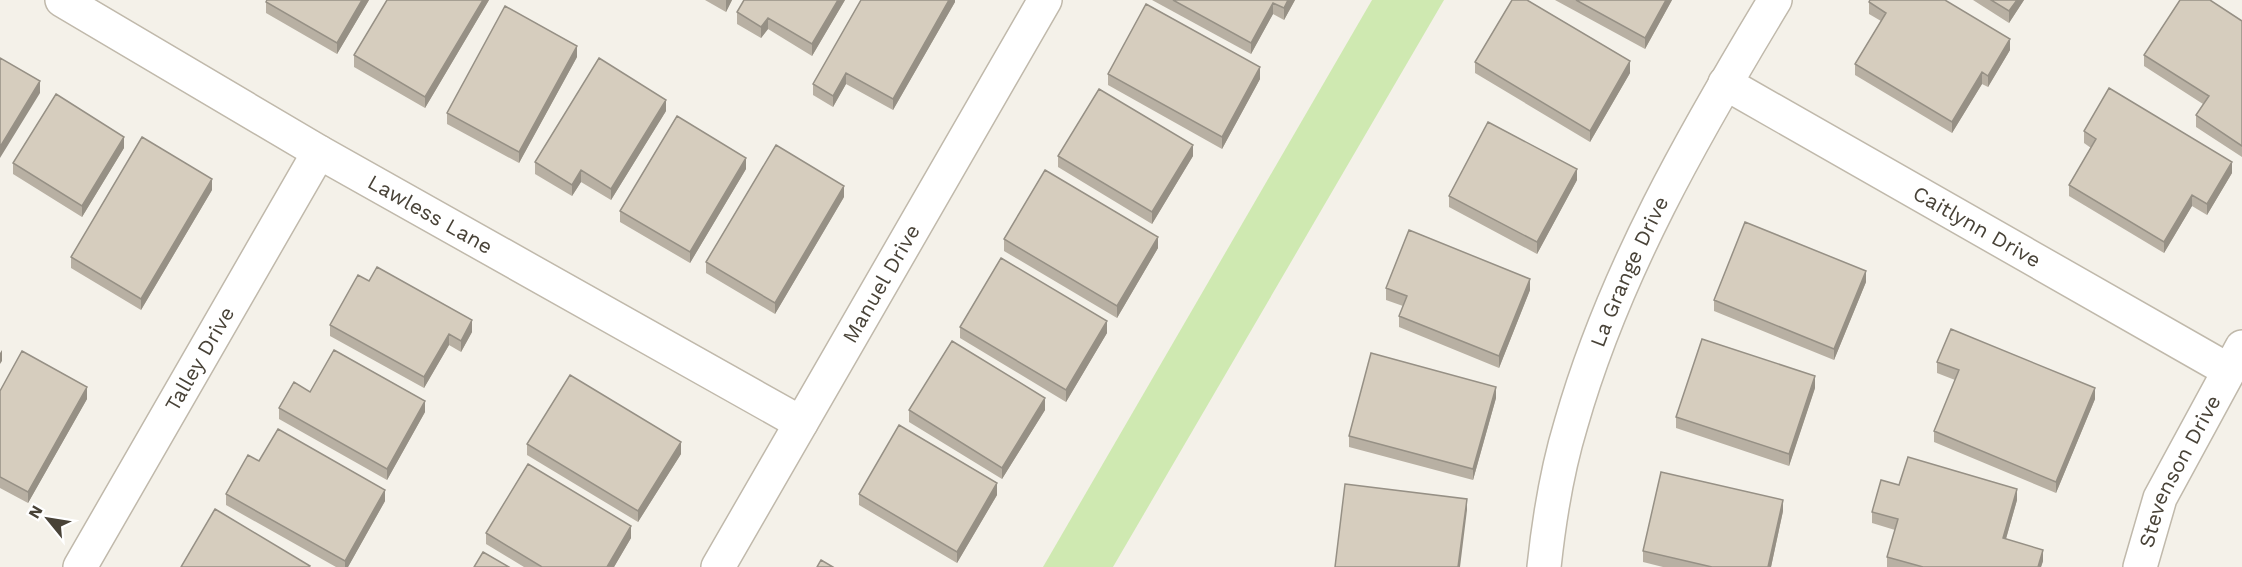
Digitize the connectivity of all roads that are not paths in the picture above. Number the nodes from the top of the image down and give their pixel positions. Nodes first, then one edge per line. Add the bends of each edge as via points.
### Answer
1 (62, 0) edge
2 (1045, 0) edge
3 (1775, 0) edge
4 (1725, 83) junction
5 (319, 152) junction
6 (2235, 359) edge
7 (801, 423) junction
8 (80, 567) edge
9 (718, 567) edge
10 (1544, 567) edge
11 (2140, 567) edge

1 - 5 street, Lawless Lane
2 - 7 street, Manuel Drive
3 - 4 street, La Grange Drive
4 - 6 street, Caitlynn Drive
4 - 10 street, La Grange Drive via 1644,236 1603,327 1570,425
5 - 7 street, Lawless Lane
5 - 8 street, Talley Drive
6 - 11 street, Stevenson Drive via 2160,498
7 - 9 street, Manuel Drive

